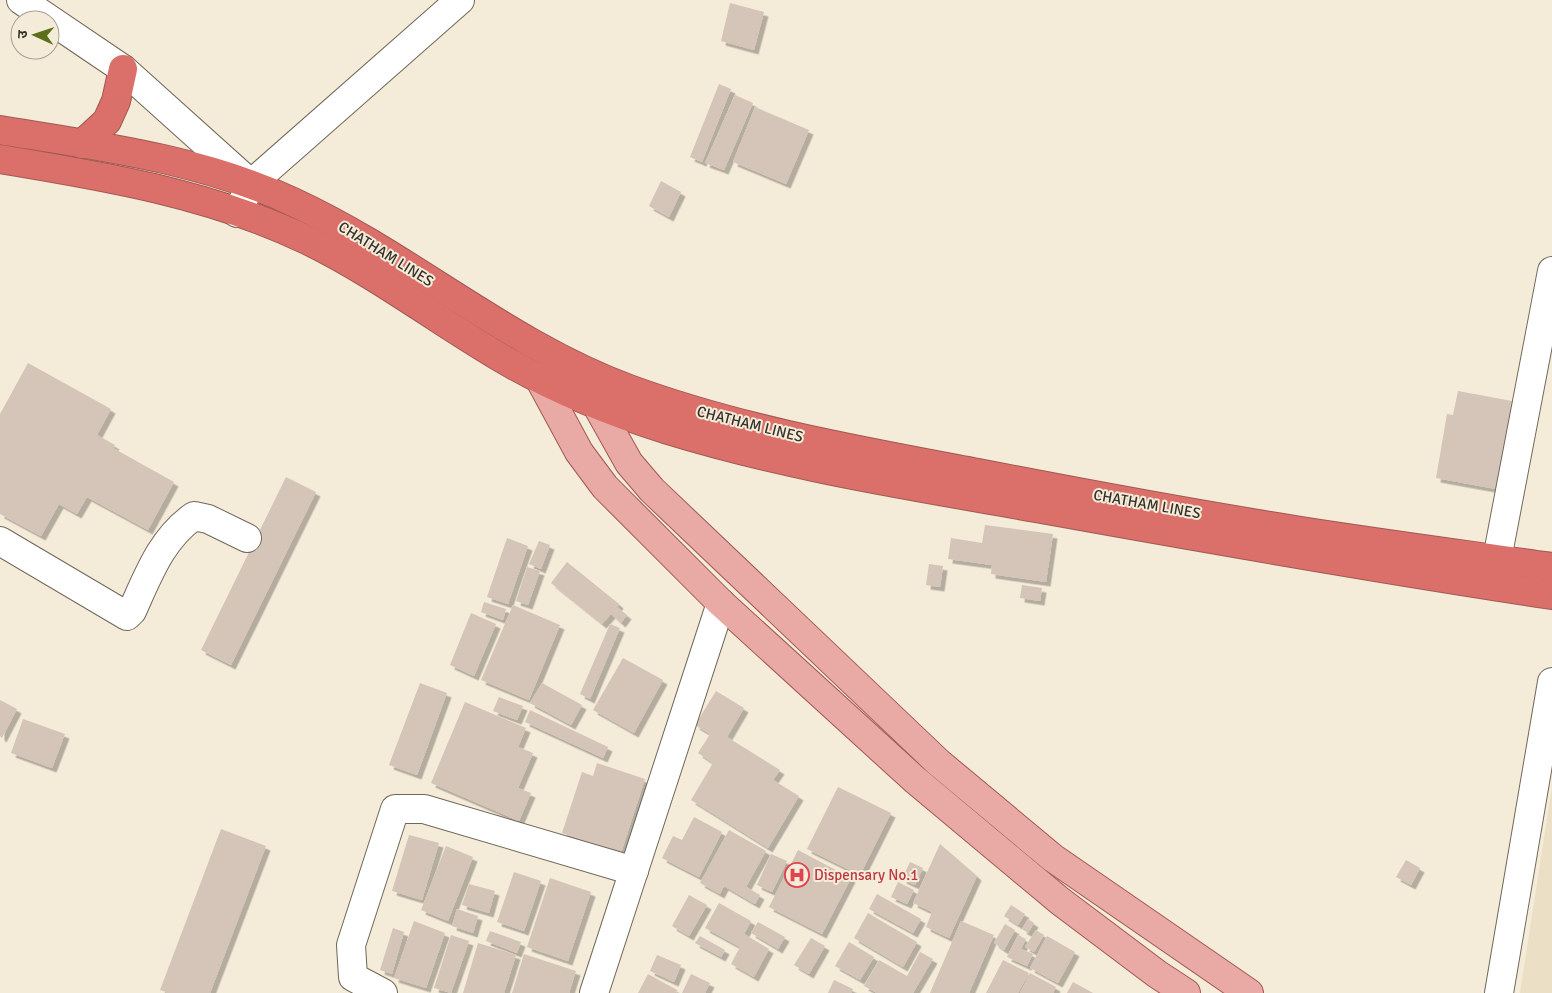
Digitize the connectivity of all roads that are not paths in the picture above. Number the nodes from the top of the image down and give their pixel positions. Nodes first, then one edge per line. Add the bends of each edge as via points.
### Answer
1 (21, 0) edge
2 (460, 0) edge
3 (123, 69) junction
4 (0, 130) edge
5 (82, 144) junction
6 (0, 159) edge
7 (251, 184) junction
8 (237, 213) junction
9 (1552, 271) edge
10 (1547, 322) edge
11 (539, 378) junction
12 (596, 404) junction
13 (247, 538) dead end
14 (0, 541) edge
15 (1497, 559) junction
16 (1552, 567) edge
17 (1552, 594) edge
18 (721, 603) junction
19 (1552, 682) edge
20 (634, 871) junction
21 (383, 993) edge
22 (594, 993) edge
23 (1186, 993) edge
24 (1249, 993) edge
25 (1499, 993) edge

1 - 3 street
2 - 7 street
3 - 5 highway via 107,121
3 - 7 street
4 - 5 highway, CHATHAM LINES
5 - 7 highway, CHATHAM LINES via 153,157
6 - 8 highway, CHATHAM LINES via 181,194
7 - 8 street
7 - 15 highway, CHATHAM LINES via 342,226 527,342 568,364 707,415 834,446 1117,500
8 - 11 highway, CHATHAM LINES via 306,239
9 - 10 street
10 - 15 street
11 - 12 highway, CHATHAM LINES
11 - 18 main road via 579,452 605,487
12 - 17 highway, CHATHAM LINES via 667,430 790,462 1261,549
12 - 24 main road via 629,463 652,490 938,763 1053,858
13 - 14 street via 208,519 194,516 182,524 164,545 127,616
15 - 16 highway, CHATHAM LINES
18 - 20 street
18 - 23 main road via 936,797 1067,907
19 - 25 street
20 - 21 street via 424,809 395,809 351,945 353,977
20 - 22 street

